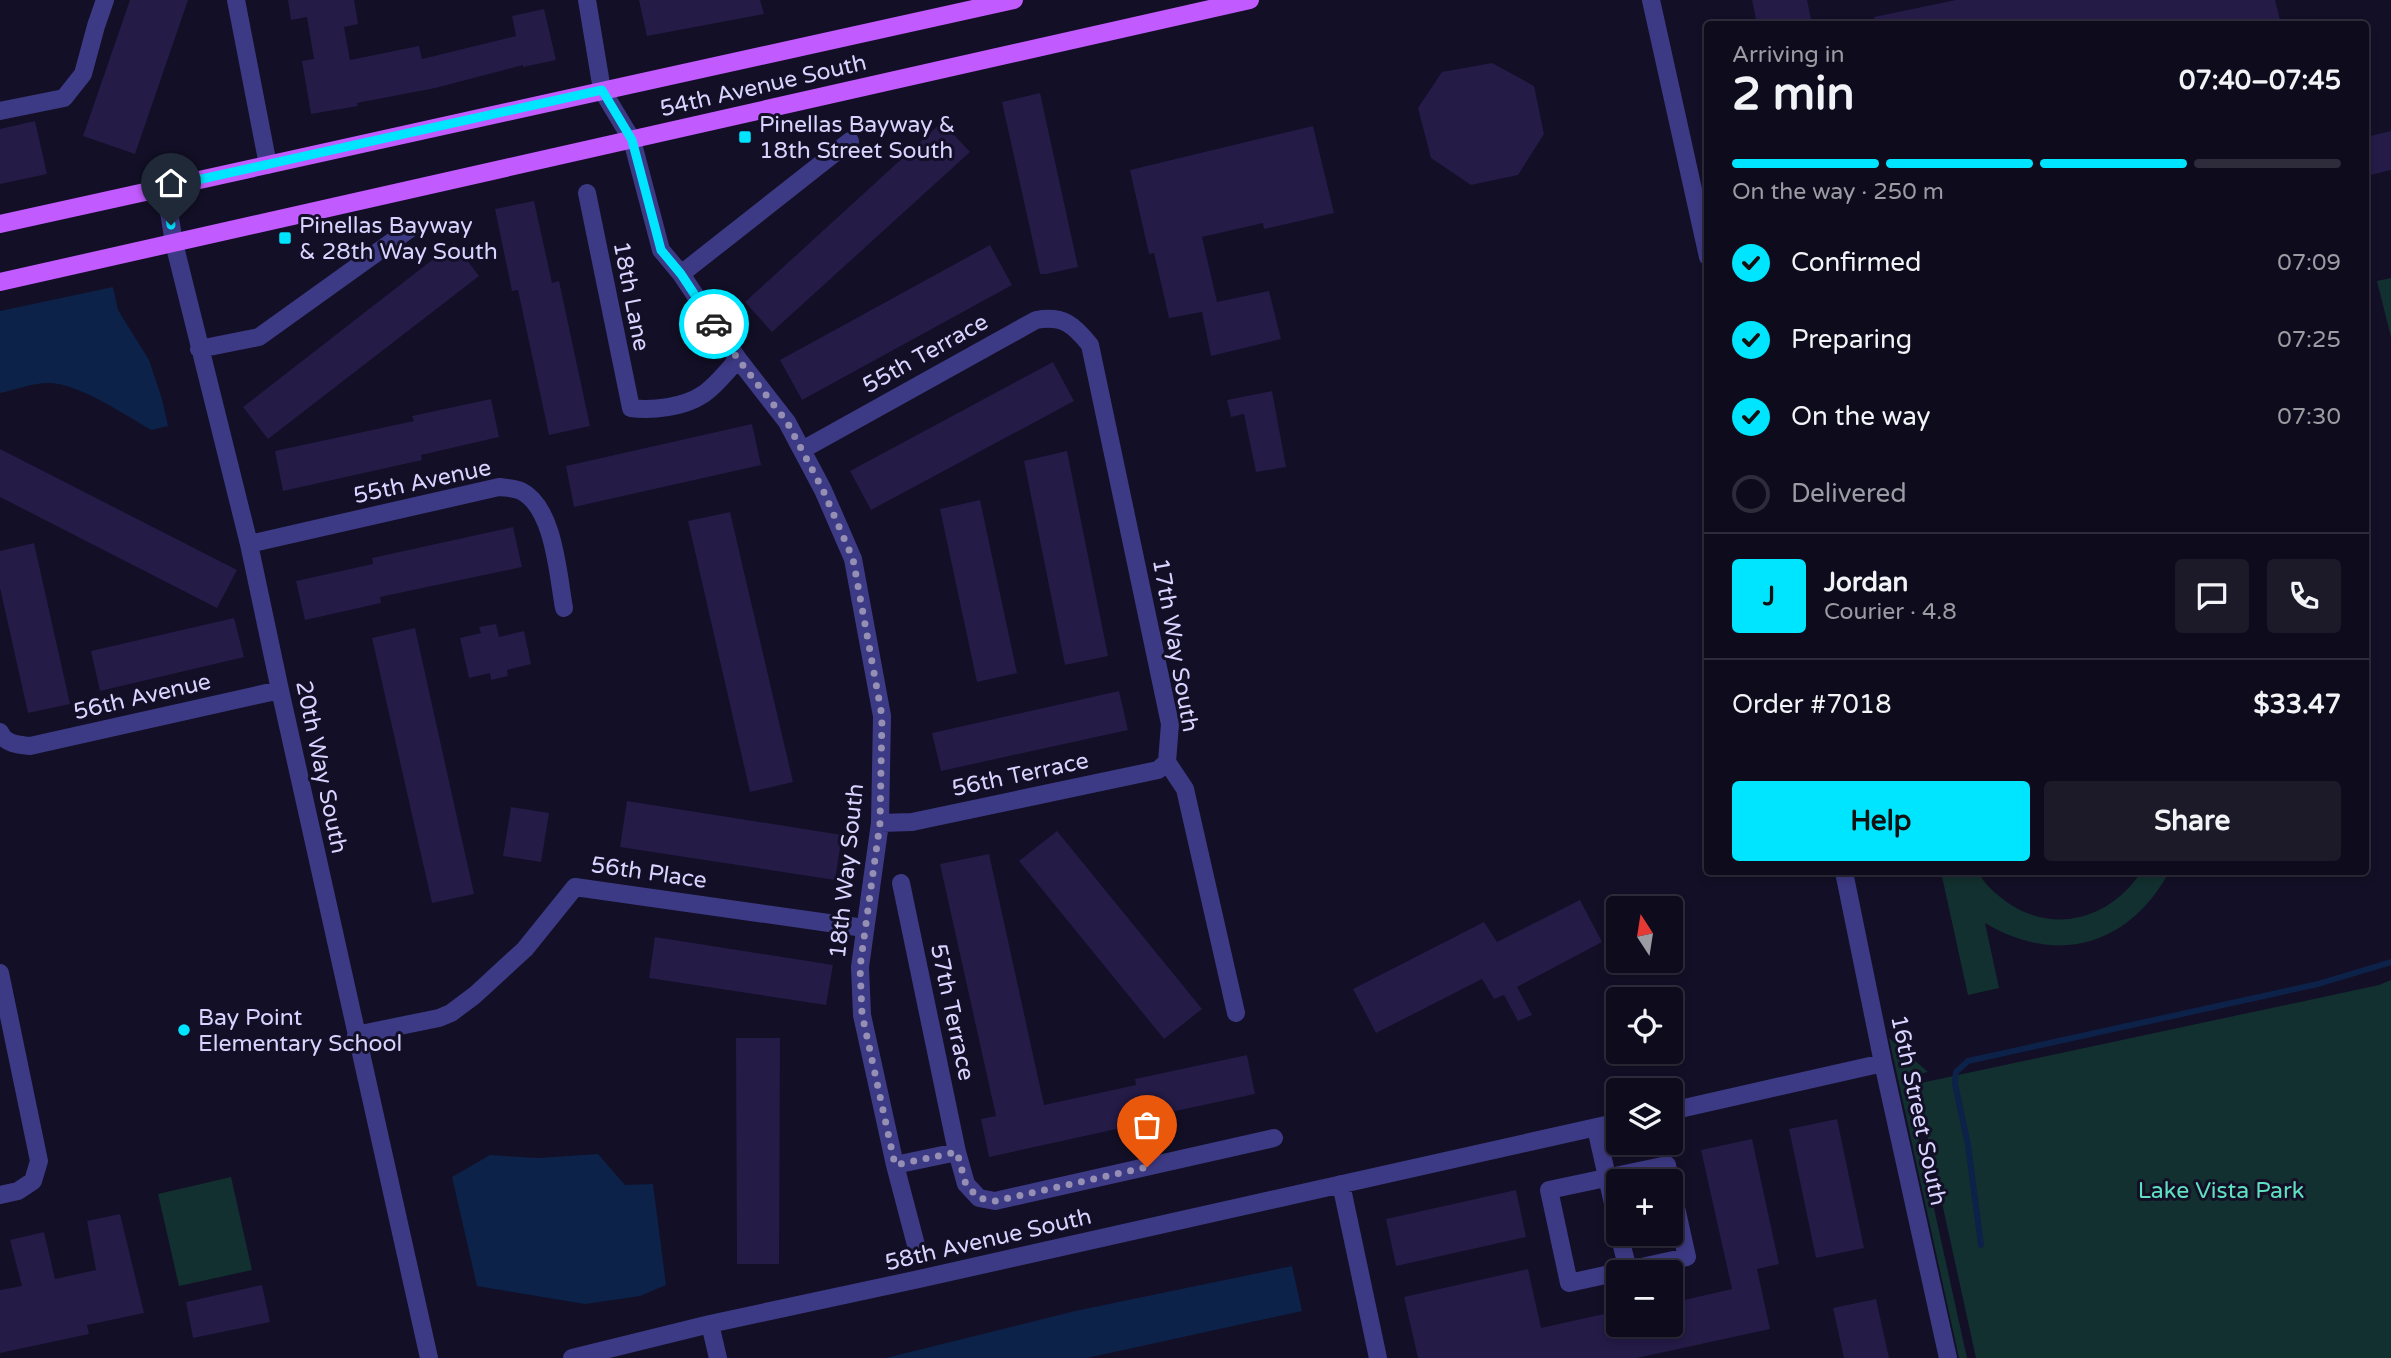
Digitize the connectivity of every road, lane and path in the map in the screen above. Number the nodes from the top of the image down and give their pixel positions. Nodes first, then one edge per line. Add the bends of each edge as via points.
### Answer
1 (105, 0) edge
2 (236, 0) edge
3 (587, 0) edge
4 (1014, 0) edge
5 (1250, 0) edge
6 (1651, 0) edge
7 (956, 6) edge
8 (602, 90) junction
9 (0, 111) edge
10 (632, 140) junction
11 (850, 141) dead end
12 (268, 164) junction
13 (166, 187) junction
14 (587, 193) dead end
15 (0, 224) edge
16 (411, 229) dead end
17 (1704, 239) edge
18 (174, 243) junction
19 (681, 274) junction
20 (0, 282) edge
21 (1075, 327) joint
22 (199, 349) junction
23 (738, 359) junction
24 (802, 450) junction
25 (249, 544) junction
26 (564, 608) dead end
27 (280, 690) junction
28 (0, 732) edge
29 (1167, 762) junction
30 (880, 823) junction
31 (1845, 875) edge
32 (901, 883) dead end
33 (864, 928) junction
34 (0, 972) edge
35 (1236, 1013) dead end
36 (356, 1035) junction
37 (1883, 1063) junction
38 (1683, 1108) edge
39 (1606, 1125) edge
40 (1595, 1128) junction
41 (1274, 1138) dead end
42 (957, 1152) junction
43 (895, 1165) junction
44 (1647, 1169) edge
45 (1668, 1169) edge
46 (1606, 1173) edge
47 (1606, 1177) edge
48 (1341, 1184) junction
49 (0, 1195) edge
50 (1683, 1238) edge
51 (916, 1245) dead end
52 (1673, 1260) edge
53 (1606, 1275) edge
54 (710, 1324) junction
55 (429, 1358) edge
56 (572, 1358) edge
57 (718, 1358) edge
58 (1378, 1358) edge
59 (1948, 1358) edge

1 - 9 street via 83,74 64,98
2 - 12 street
3 - 8 street
4 - 7 main road, 54th Avenue South
5 - 10 main road, 54th Avenue South
6 - 17 street
7 - 8 main road, 54th Avenue South
8 - 10 street, 18th Way South
8 - 12 main road, 54th Avenue South
10 - 18 main road, 54th Avenue South
10 - 19 street, 18th Way South via 661,250
11 - 19 street
12 - 13 main road, 54th Avenue South
13 - 15 main road, 54th Avenue South
13 - 18 street, 20th Way South
14 - 23 street, 18th Lane via 631,408 658,408 702,396
16 - 22 street via 259,337
18 - 20 main road, 54th Avenue South
18 - 22 street, 20th Way South
19 - 23 street, 18th Way South
21 - 24 street, 55th Terrace via 1052,317 1036,320
21 - 29 street, 17th Way South via 1090,345 1096,372 1170,724
22 - 25 street, 20th Way South
23 - 24 street, 18th Way South via 787,422
24 - 30 street, 18th Way South via 853,559 882,716
25 - 26 street, 55th Avenue via 499,487 521,491 546,521
25 - 27 street, 20th Way South
27 - 28 street, 56th Avenue via 30,746 14,744
27 - 36 street, 20th Way South
29 - 30 street, 56th Terrace via 1158,770 912,822
29 - 35 street, 17th Way South via 1185,789
30 - 33 street, 18th Way South
31 - 37 street, 16th Street South
32 - 42 street, 57th Terrace
33 - 36 street, 56th Place via 575,887 525,949 451,1013
33 - 43 street, 18th Way South via 862,1014
34 - 49 street via 39,1161 33,1181
36 - 55 street, 20th Way South
37 - 38 street
37 - 59 street, 16th Street South
39 - 40 street, 58th Avenue South
40 - 46 street
40 - 48 street, 58th Avenue South
41 - 42 street, 57th Terrace via 995,1201 979,1198 966,1185
42 - 43 street
43 - 51 street, 18th Way South
44 - 45 street via 1667,1165
47 - 53 street via 1549,1190 1569,1283
48 - 54 street, 58th Avenue South
48 - 58 street
50 - 52 street via 1687,1257
54 - 56 street, 58th Avenue South
54 - 57 street

